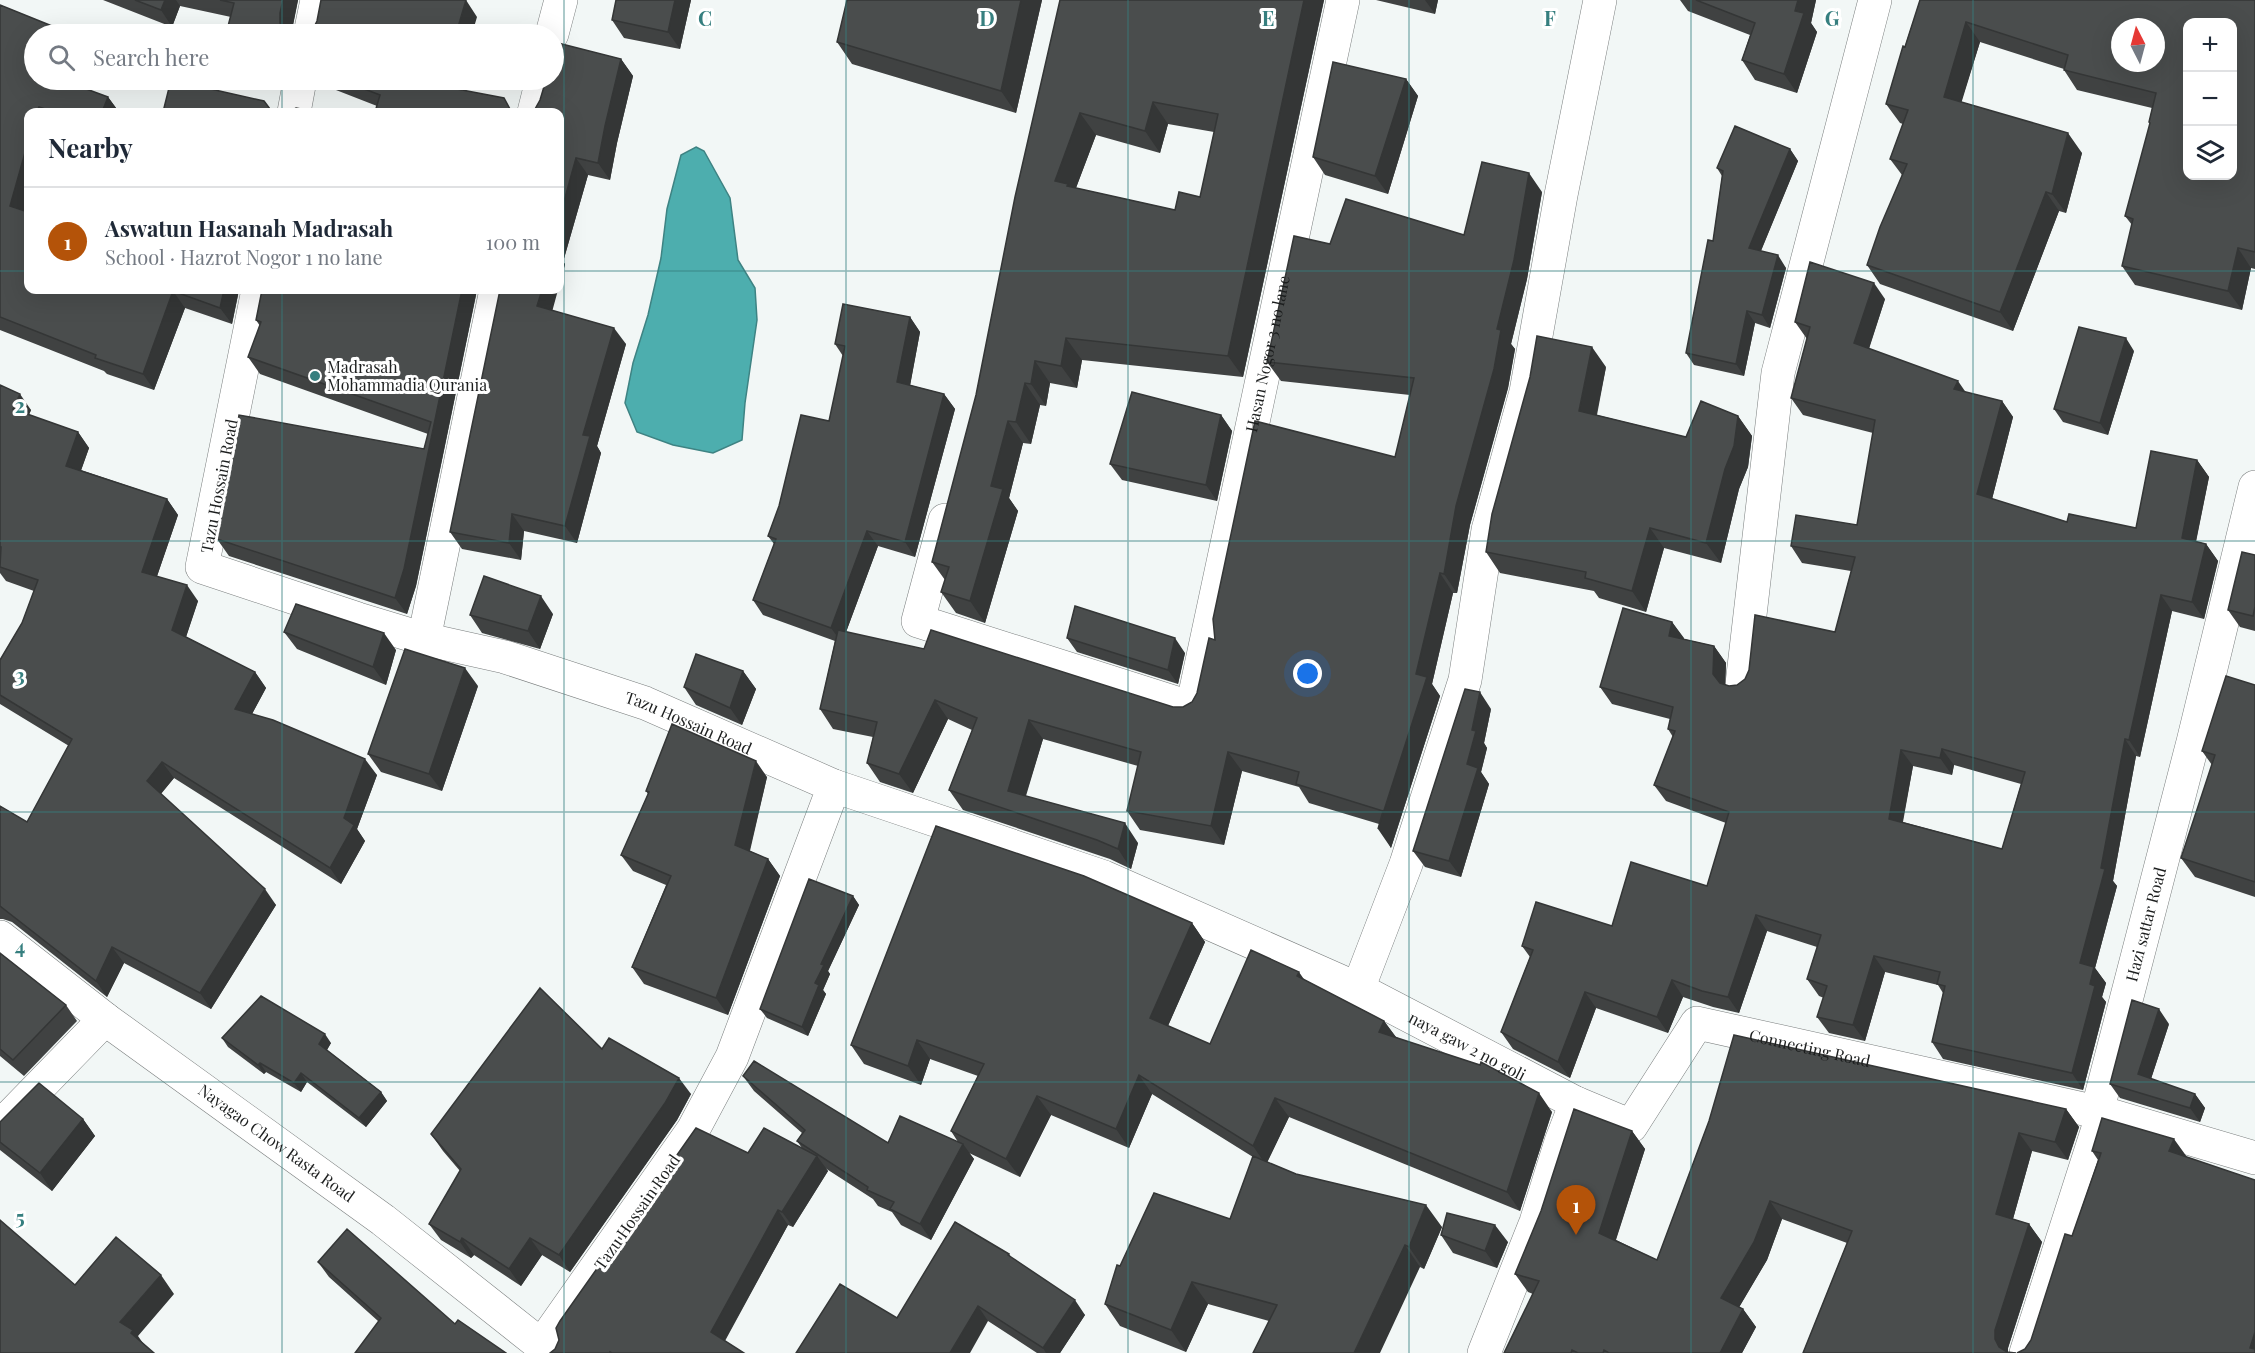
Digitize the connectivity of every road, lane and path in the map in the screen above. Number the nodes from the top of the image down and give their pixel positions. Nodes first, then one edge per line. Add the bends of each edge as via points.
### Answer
1 (316, 0) edge
2 (561, 0) edge
3 (1343, 0) edge
4 (1600, 0) edge
5 (1875, 0) edge
6 (312, 24) edge
7 (555, 24) edge
8 (298, 90) edge
9 (540, 90) edge
10 (295, 108) edge
11 (535, 108) edge
12 (257, 294) edge
13 (495, 294) edge
14 (2255, 487) edge
15 (952, 494) edge
16 (424, 639) junction
17 (1742, 684) edge
18 (834, 786) junction
19 (0, 937) edge
20 (1358, 989) junction
21 (105, 1019) junction
22 (1576, 1104) junction
23 (2100, 1112) junction
24 (0, 1127) edge
25 (2255, 1158) edge
26 (546, 1349) edge
27 (1484, 1353) edge
28 (2026, 1353) edge

1 - 6 street
2 - 7 street
3 - 15 street, Hasan Nogor 3 no lane via 1192,708 918,621
4 - 20 street via 1526,392 1488,530 1465,680 1406,864
5 - 17 street via 1778,373
8 - 10 street
9 - 11 street
12 - 16 street, Tazu Hossain Road via 202,567
13 - 16 street
14 - 23 street, Hazi sattar Road
16 - 18 street, Tazu Hossain Road via 505,657 645,703
18 - 20 street, naya gaw 2 no goli via 1104,877
18 - 26 street, Tazu Hossain Road via 726,1068 693,1130
19 - 21 street, Nayagao Chow Rasta Road
20 - 22 street, naya gaw 2 no goli
21 - 24 street
21 - 26 street, Nayagao Chow Rasta Road via 383,1220
22 - 23 street, Connecting Road via 1630,1126 1697,1023
22 - 27 street via 1536,1222
23 - 25 street
23 - 28 street, Hazi sattar Road

